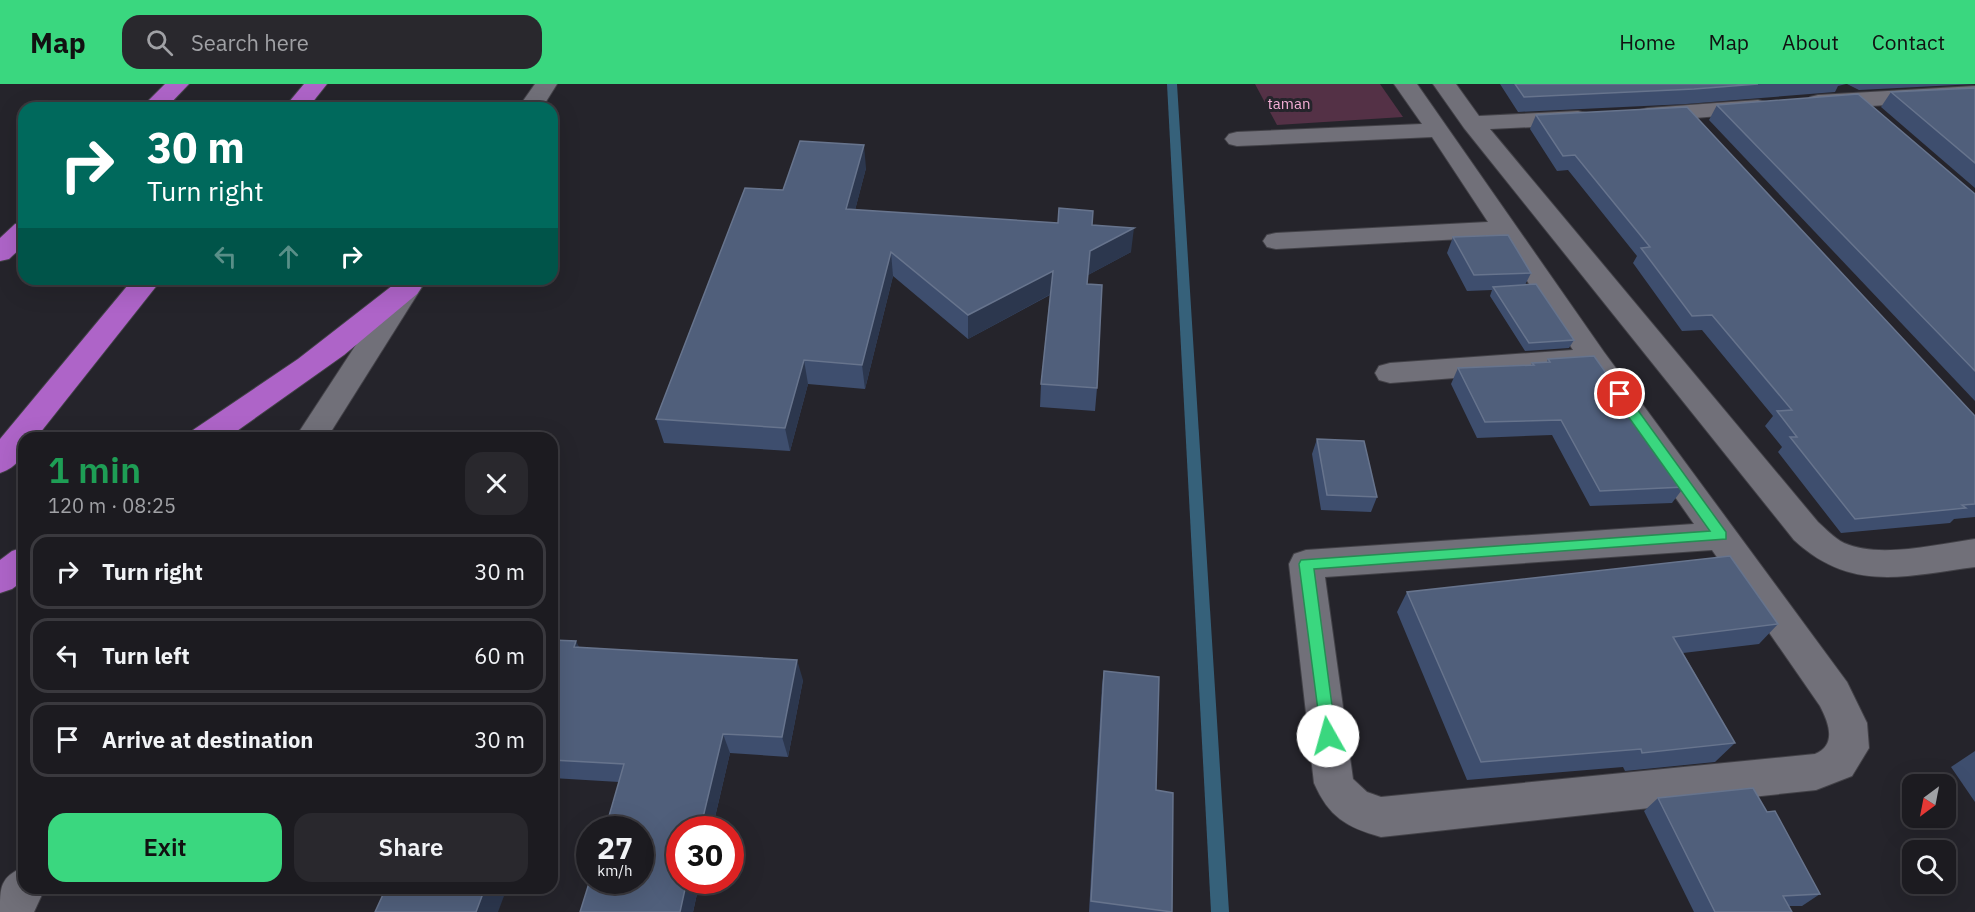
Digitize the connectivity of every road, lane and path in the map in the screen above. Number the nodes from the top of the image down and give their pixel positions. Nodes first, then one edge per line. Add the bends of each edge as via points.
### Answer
1 (178, 84) edge
2 (316, 84) edge
3 (546, 84) edge
4 (1404, 84) edge
5 (1444, 84) edge
6 (1845, 91) edge
7 (1975, 93) edge
8 (159, 102) edge
9 (301, 102) edge
10 (534, 102) edge
11 (1686, 113) junction
12 (1627, 116) edge
13 (1603, 117) edge
14 (1880, 121) edge
15 (1472, 123) junction
16 (1439, 130) junction
17 (1237, 139) dead end
18 (1710, 139) edge
19 (1505, 229) junction
20 (18, 236) edge
21 (1276, 241) dead end
22 (0, 253) edge
23 (143, 285) edge
24 (408, 285) edge
25 (409, 285) edge
26 (1594, 359) junction
27 (1390, 373) dead end
28 (24, 432) edge
29 (213, 432) edge
30 (315, 432) edge
31 (18, 439) edge
32 (0, 461) edge
33 (1721, 536) junction
34 (1975, 554) edge
35 (18, 566) edge
36 (0, 579) edge
37 (20, 894) edge
38 (9, 912) edge

1 - 8 highway
2 - 9 highway
3 - 10 street
4 - 16 street
5 - 15 street
6 - 7 street
6 - 11 street via 1787,104
6 - 14 street
11 - 12 street
11 - 18 street
13 - 15 street
15 - 34 street via 1806,531 1831,552 1859,561 1885,563
16 - 17 street
16 - 19 street
19 - 21 street
19 - 26 street
20 - 22 highway
23 - 28 highway
24 - 29 highway via 358,331
25 - 30 street
26 - 27 street
26 - 33 street
31 - 32 highway
33 - 33 street via 1834,694 1848,723 1849,748 1838,763 1816,772 1381,817 1364,813 1341,796 1334,783 1306,564
35 - 36 highway
37 - 38 street

